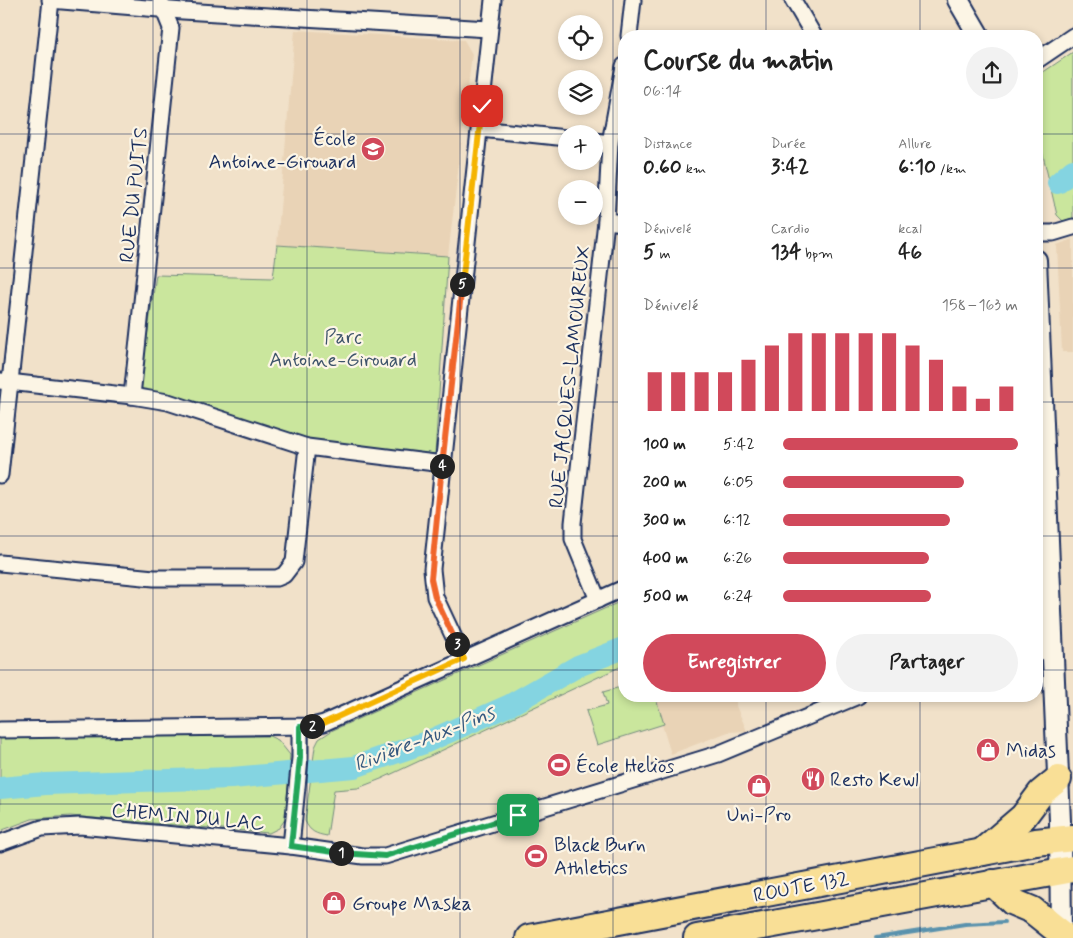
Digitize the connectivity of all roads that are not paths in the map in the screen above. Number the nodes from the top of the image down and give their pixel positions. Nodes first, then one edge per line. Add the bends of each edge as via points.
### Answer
1 (51, 0) edge
2 (492, 0) edge
3 (633, 0) edge
4 (792, 0) edge
5 (958, 0) edge
6 (162, 5) edge
7 (489, 29) junction
8 (630, 30) edge
9 (810, 30) edge
10 (976, 30) edge
11 (1073, 36) edge
12 (1043, 56) edge
13 (618, 106) edge
14 (480, 129) junction
15 (558, 137) edge
16 (603, 142) edge
17 (610, 143) junction
18 (606, 221) junction
19 (618, 222) edge
20 (1073, 227) edge
21 (1043, 233) edge
22 (5, 382) edge
23 (132, 396) junction
24 (307, 447) junction
25 (443, 464) junction
26 (0, 476) edge
27 (0, 563) edge
28 (1043, 565) edge
29 (618, 591) edge
30 (598, 600) junction
31 (1045, 652) edge
32 (464, 659) junction
33 (844, 702) edge
34 (300, 727) junction
35 (0, 730) edge
36 (1058, 779) junction
37 (1067, 839) edge
38 (0, 843) edge
39 (291, 846) junction
40 (982, 852) junction
41 (1067, 870) edge
42 (993, 883) junction
43 (1061, 935) edge
44 (529, 938) edge
45 (697, 938) edge

1 - 6 street
1 - 22 street
2 - 7 street
3 - 8 street
4 - 9 street
5 - 10 street
6 - 7 street
6 - 23 street, RUE DU PUITS via 171,28
7 - 14 street
11 - 12 street
13 - 17 street, RUE JACQUES-LAMOUREUX
14 - 15 street
14 - 25 street
16 - 17 street
17 - 18 street, RUE JACQUES-LAMOUREUX
18 - 19 street
18 - 30 street, RUE JACQUES-LAMOUREUX via 572,530
20 - 21 street
22 - 23 street
22 - 26 street
23 - 24 street via 168,402
24 - 25 street
24 - 27 street via 294,562 291,569 277,578 154,578
25 - 32 street via 431,579 435,597
28 - 31 street
29 - 30 street
30 - 32 street
31 - 36 street
32 - 34 street via 324,723
33 - 39 street, CHEMIN DU LAC via 718,754 385,856
34 - 35 street
34 - 39 street
36 - 37 street
36 - 40 highway via 1041,793 1023,817
37 - 40 highway, ROUTE 132
37 - 41 street
38 - 39 street, CHEMIN DU LAC via 28,832 64,826
40 - 44 highway, ROUTE 132
41 - 42 highway, ROUTE 132
41 - 43 street
42 - 43 highway via 1013,902 1032,910
42 - 45 highway, ROUTE 132

